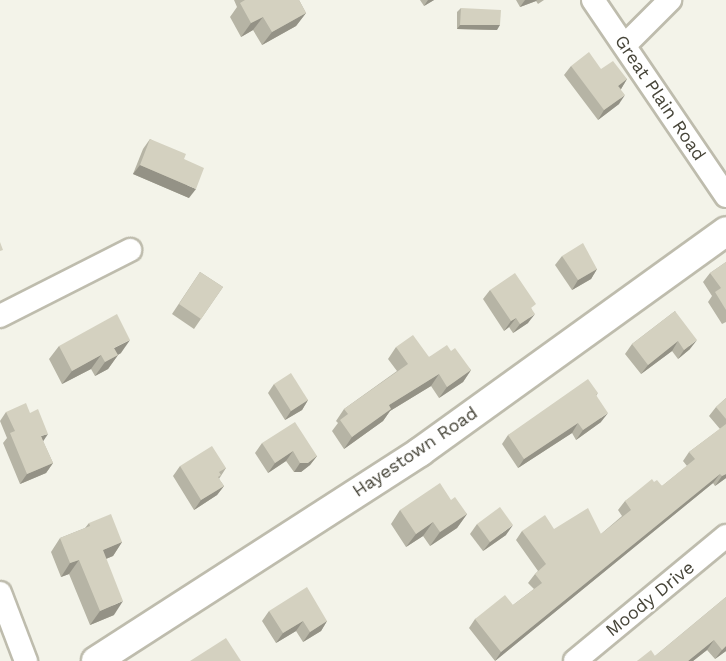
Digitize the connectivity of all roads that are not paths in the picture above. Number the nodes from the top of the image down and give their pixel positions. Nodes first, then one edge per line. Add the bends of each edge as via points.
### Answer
1 (593, 0) edge
2 (670, 0) edge
3 (625, 45) junction
4 (726, 196) edge
5 (726, 231) edge
6 (130, 250) dead end
7 (0, 316) edge
8 (726, 536) edge
9 (0, 593) edge
10 (26, 661) edge
11 (96, 661) edge
12 (574, 661) edge

1 - 3 street, Great Plain Road
2 - 3 street
3 - 4 street, Great Plain Road
5 - 11 street, Hayestown Road via 420,452
6 - 7 street
8 - 12 street, Moody Drive
9 - 10 street

